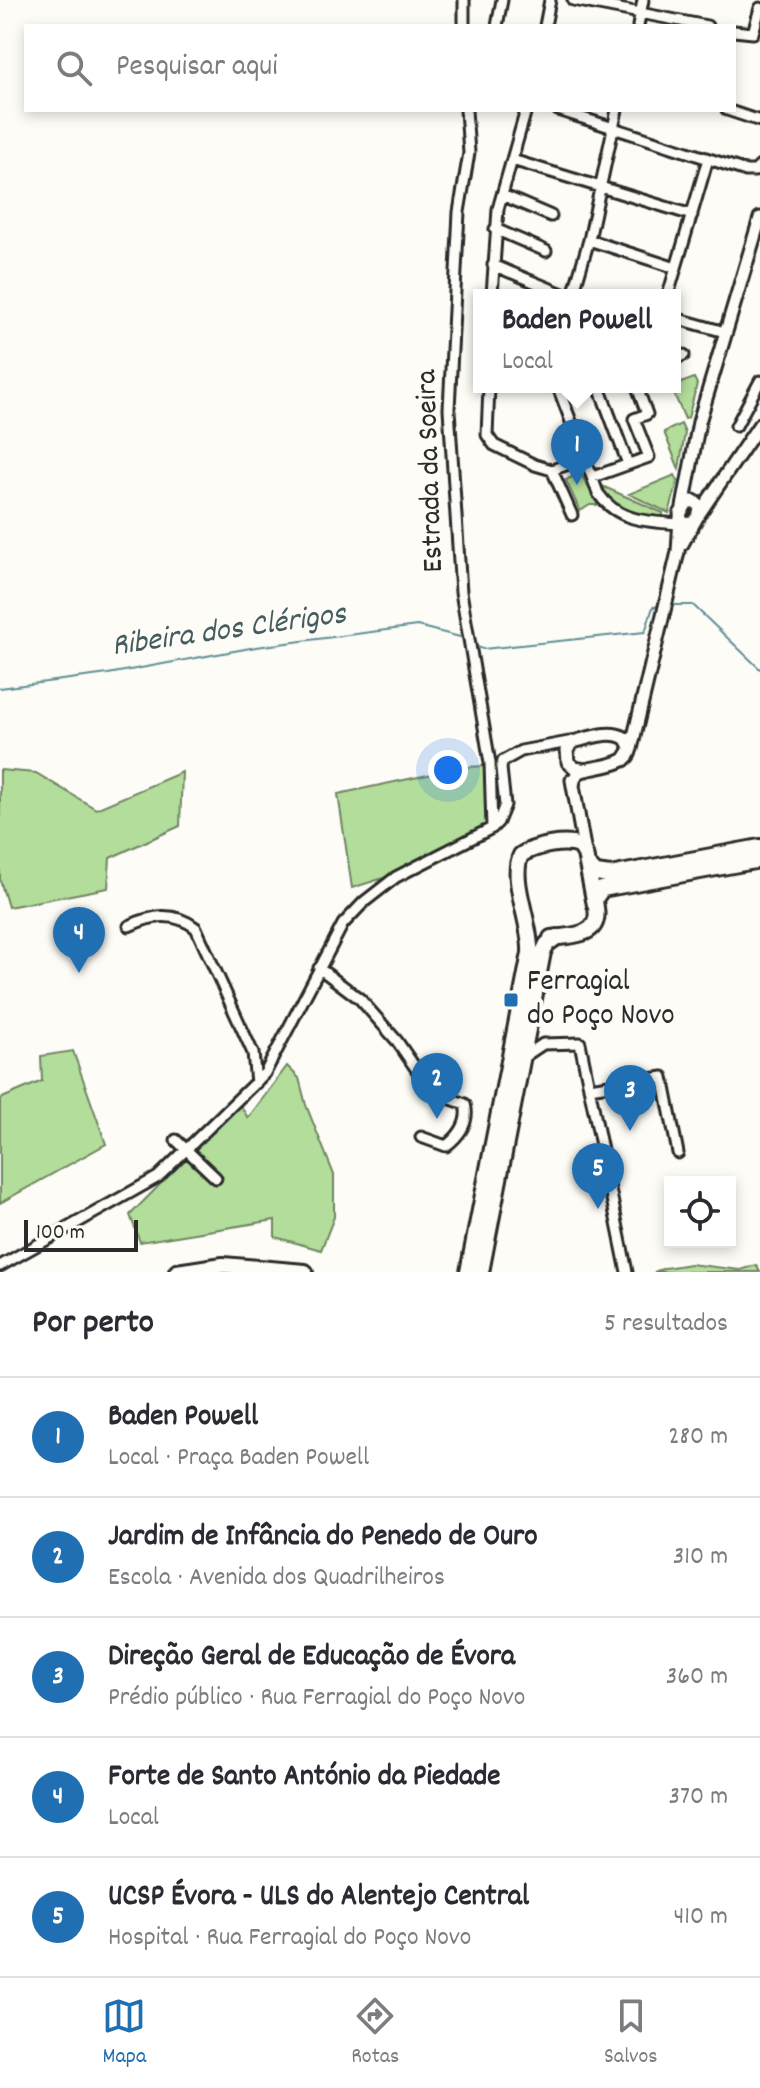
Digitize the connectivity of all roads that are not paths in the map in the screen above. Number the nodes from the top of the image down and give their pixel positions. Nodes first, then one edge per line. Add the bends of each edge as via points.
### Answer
1 (464, 0) edge
2 (502, 0) edge
3 (550, 0) edge
4 (573, 0) edge
5 (643, 0) edge
6 (591, 2) edge
7 (760, 8) edge
8 (641, 13) junction
9 (464, 24) edge
10 (497, 24) edge
11 (545, 24) edge
12 (638, 24) edge
13 (697, 24) edge
14 (736, 31) edge
15 (466, 112) edge
16 (525, 112) edge
17 (564, 112) edge
18 (617, 112) edge
19 (733, 112) edge
20 (760, 121) edge
21 (613, 127) junction
22 (708, 159) junction
23 (512, 160) junction
24 (760, 166) edge
25 (601, 187) junction
26 (502, 195) junction
27 (692, 215) junction
28 (551, 216) dead end
29 (760, 218) edge
30 (495, 229) junction
31 (758, 233) edge
32 (589, 240) junction
33 (546, 251) dead end
34 (493, 265) junction
35 (676, 268) junction
36 (492, 289) edge
37 (551, 289) edge
38 (575, 289) edge
39 (670, 289) edge
40 (681, 320) edge
41 (725, 332) junction
42 (760, 381) edge
43 (489, 393) edge
44 (560, 393) edge
45 (601, 393) edge
46 (639, 393) edge
47 (756, 402) edge
48 (760, 424) edge
49 (736, 426) dead end
50 (585, 458) junction
51 (628, 464) junction
52 (552, 470) junction
53 (593, 477) junction
54 (689, 514) junction
55 (572, 515) dead end
56 (637, 722) junction
57 (612, 734) junction
58 (578, 741) junction
59 (550, 746) junction
60 (568, 759) junction
61 (624, 760) junction
62 (586, 770) junction
63 (573, 786) junction
64 (579, 823) junction
65 (492, 828) junction
66 (565, 843) junction
67 (760, 847) edge
68 (586, 859) junction
69 (760, 860) edge
70 (596, 910) junction
71 (129, 926) dead end
72 (528, 928) junction
73 (557, 937) junction
74 (319, 968) junction
75 (528, 1031) junction
76 (543, 1044) junction
77 (277, 1050) junction
78 (253, 1053) junction
79 (522, 1058) junction
80 (256, 1083) junction
81 (589, 1088) junction
82 (421, 1137) dead end
83 (176, 1140) dead end
84 (187, 1150) junction
85 (678, 1153) dead end
86 (216, 1178) dead end
87 (0, 1266) edge
88 (263, 1267) junction
89 (177, 1272) edge
90 (218, 1272) edge
91 (305, 1272) edge
92 (468, 1272) edge
93 (481, 1272) edge
94 (627, 1272) edge

1 - 9 street
2 - 10 street
3 - 11 street
4 - 6 street
5 - 8 street
6 - 8 street
7 - 14 street via 753,33
8 - 12 street
8 - 13 street
15 - 65 street, Estrada da Soeira via 469,160 459,212 449,409 461,592 490,763
16 - 23 street
17 - 21 street
18 - 21 street
19 - 20 street
21 - 22 street
21 - 25 street
22 - 24 street via 746,171
22 - 27 street
23 - 25 street
23 - 26 street
25 - 27 street
25 - 32 street
26 - 28 street
26 - 30 street
27 - 35 street
29 - 31 street
30 - 33 street
30 - 34 street
31 - 41 street
32 - 35 street
32 - 38 street
34 - 36 street
34 - 37 street
35 - 39 street
40 - 41 street
41 - 54 street via 699,422
42 - 47 street
43 - 52 street via 489,441
44 - 50 street
45 - 51 street
46 - 51 street via 647,414 634,419 649,457
47 - 49 street
48 - 54 street via 732,468
50 - 52 street
50 - 53 street
51 - 53 street
52 - 55 street
53 - 54 street via 607,505 618,514
54 - 56 street
56 - 57 street via 629,732
56 - 61 street
57 - 58 street
57 - 61 street via 628,742
58 - 59 street
58 - 60 street via 571,743
59 - 60 street via 561,748
59 - 65 street via 521,751 503,761 505,805
60 - 62 street via 575,768
60 - 63 street
61 - 62 street
62 - 63 street via 577,774
63 - 64 street
64 - 66 street via 577,837
64 - 68 street
65 - 74 street via 396,877 364,902 343,924
66 - 68 main road via 580,846
66 - 72 main road via 527,850 519,858
67 - 68 main road via 610,875 596,873
68 - 70 main road
69 - 70 main road via 606,888 596,896
70 - 73 main road via 590,930
71 - 78 street via 147,917 168,916 196,928
72 - 73 main road via 536,938
72 - 92 main road via 530,953
73 - 75 main road via 544,948
74 - 77 street
74 - 82 street via 360,999 432,1092 465,1104 467,1112 453,1141 446,1146
75 - 76 street
75 - 79 main road
76 - 79 street
76 - 81 street via 580,1043
77 - 78 street
77 - 80 street
78 - 80 street
79 - 93 main road
80 - 84 street
81 - 85 street via 663,1077
81 - 94 street
83 - 84 street
84 - 86 street
84 - 87 street via 158,1177
88 - 89 main road via 223,1265
88 - 90 main road
88 - 91 main road

